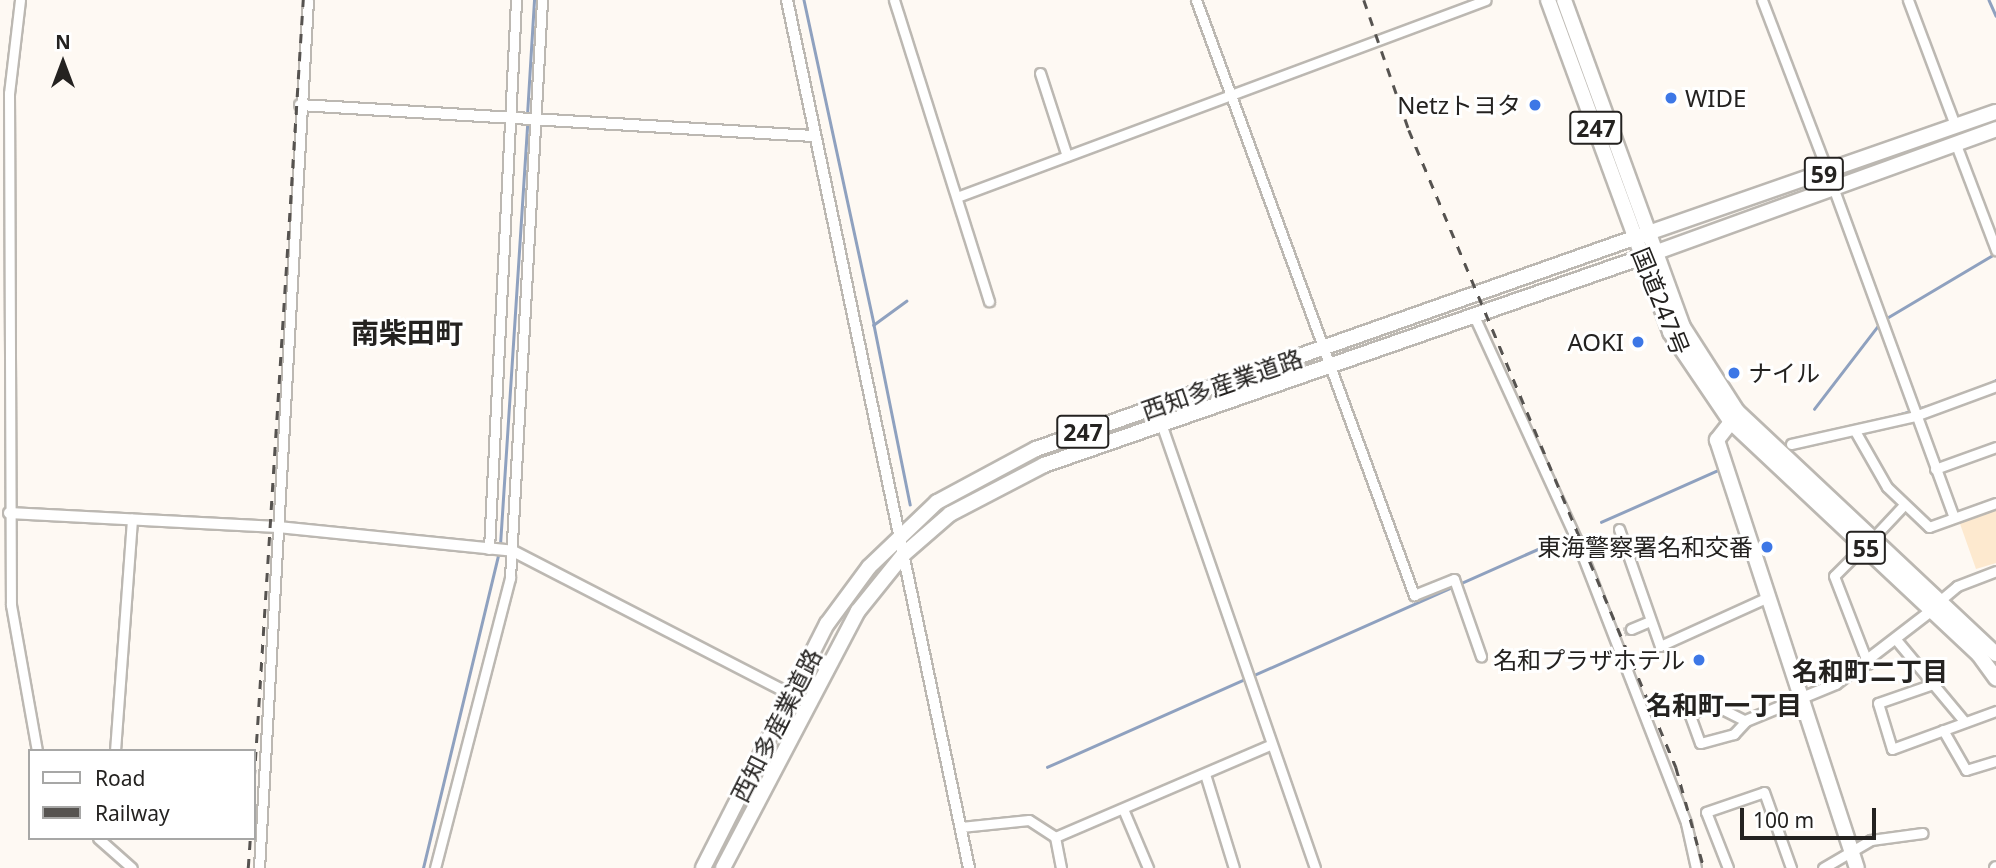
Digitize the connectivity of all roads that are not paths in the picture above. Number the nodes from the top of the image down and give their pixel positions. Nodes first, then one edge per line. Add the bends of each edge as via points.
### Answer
1 (20, 0) edge
2 (308, 0) edge
3 (516, 0) edge
4 (542, 0) edge
5 (787, 0) edge
6 (894, 0) edge
7 (1196, 0) edge
8 (1486, 0) edge
9 (1548, 0) edge
10 (1564, 0) edge
11 (1762, 0) edge
12 (1908, 0) edge
13 (1040, 73) dead end
14 (1225, 93) junction
15 (300, 105) junction
16 (1996, 112) edge
17 (509, 119) junction
18 (533, 120) junction
19 (1955, 125) junction
20 (1996, 129) edge
21 (813, 136) junction
22 (1955, 142) junction
23 (1066, 156) junction
24 (1828, 173) junction
25 (1833, 187) junction
26 (957, 197) junction
27 (1643, 235) junction
28 (1996, 250) edge
29 (1650, 254) junction
30 (989, 301) dead end
31 (1474, 316) junction
32 (1322, 349) junction
33 (1326, 368) junction
34 (1996, 386) edge
35 (1155, 406) junction
36 (1914, 413) junction
37 (1734, 417) junction
38 (1163, 424) junction
39 (1855, 431) junction
40 (1791, 444) dead end
41 (1996, 447) edge
42 (1936, 469) junction
43 (1996, 503) edge
44 (1903, 506) junction
45 (9, 513) junction
46 (1954, 517) junction
47 (132, 519) junction
48 (278, 527) junction
49 (1619, 529) dead end
50 (900, 533) junction
51 (1868, 542) junction
52 (489, 549) junction
53 (513, 551) junction
54 (904, 554) junction
55 (1996, 571) edge
56 (1766, 597) junction
57 (1936, 605) junction
58 (1650, 621) junction
59 (1631, 629) tunnel mouth
60 (1898, 642) junction
61 (1996, 654) edge
62 (1481, 656) dead end
63 (1868, 664) junction
64 (1996, 678) edge
65 (1933, 684) junction
66 (790, 694) junction
67 (806, 702) junction
68 (1802, 702) junction
69 (1996, 710) edge
70 (1746, 721) junction
71 (1965, 722) junction
72 (1942, 730) junction
73 (1270, 745) junction
74 (37, 749) edge
75 (115, 749) edge
76 (1996, 761) edge
77 (1205, 774) junction
78 (1123, 809) junction
79 (961, 827) junction
80 (1923, 833) dead end
81 (1055, 837) junction
82 (108, 843) edge
83 (1850, 849) junction
84 (132, 868) edge
85 (259, 868) edge
86 (435, 868) edge
87 (703, 868) edge
88 (723, 868) edge
89 (970, 868) edge
90 (1061, 868) edge
91 (1148, 868) edge
92 (1234, 868) edge
93 (1315, 868) edge
94 (1696, 868) edge
95 (1728, 868) edge
96 (1791, 868) edge
97 (1823, 868) edge
98 (1857, 868) edge

1 - 45 street via 9,93
2 - 15 street
3 - 17 street
4 - 18 street
5 - 21 street
6 - 26 street
7 - 14 street
8 - 14 street
9 - 27 main road, 国道247号 / 247
10 - 27 main road, 国道247号 / 247
11 - 24 street
12 - 19 street
13 - 23 street
14 - 23 street
14 - 32 street
15 - 17 street
15 - 48 street
16 - 19 main road, 59
17 - 18 street
17 - 52 street
18 - 21 street
18 - 53 street
19 - 24 main road, 59
20 - 22 main road, 59
21 - 50 street
22 - 25 main road, 59
22 - 28 street
23 - 26 street
24 - 27 main road, 59
25 - 29 main road, 59
25 - 36 street
26 - 30 street
27 - 29 main road, 国道247号 / 247
27 - 32 main road, 西知多産業道路 / 247
29 - 31 main road, 西知多産業道路 / 247
29 - 37 main road, 国道247号 / 247 via 1684,360
31 - 33 main road, 西知多産業道路 / 247
31 - 94 street via 1576,540 1686,823
32 - 33 street
32 - 35 main road, 西知多産業道路 / 247
33 - 38 main road, 西知多産業道路 / 247
33 - 62 street via 1414,595 1454,579
34 - 36 street
35 - 38 street
35 - 50 main road, 西知多産業道路 / 247 via 985,472
36 - 39 street
36 - 42 street
37 - 51 main road, 55
37 - 56 main road via 1717,440
38 - 54 main road, 西知多産業道路 / 247 via 995,485
38 - 73 street
39 - 40 street
39 - 44 street
41 - 42 street
42 - 46 street
43 - 46 street
44 - 46 street via 1929,527
44 - 51 street
45 - 47 street
45 - 74 street via 13,640
47 - 48 street
47 - 75 street
48 - 52 street
48 - 85 street
49 - 58 street
50 - 54 street
50 - 66 main road, 西知多産業道路 / 247 via 848,592
51 - 57 main road, 55
51 - 63 street via 1834,576
52 - 53 street
53 - 66 street
53 - 86 street
54 - 67 main road, 西知多産業道路 / 247 via 858,611
54 - 79 street
55 - 57 street
56 - 58 street via 1660,646
56 - 68 main road
57 - 60 street
57 - 61 main road, 55
57 - 64 main road, 55
58 - 59 street
60 - 63 street
60 - 65 street
63 - 68 street
65 - 71 street
65 - 72 street via 1878,703 1892,749
66 - 67 street
66 - 87 main road, 西知多産業道路 / 247
67 - 88 main road, 西知多産業道路 / 247
68 - 70 street
68 - 83 main road
69 - 71 street
70 - 70 street via 1734,734 1700,743 1690,715 1710,704
71 - 72 street
72 - 76 street via 1966,770
73 - 77 street
73 - 93 street
77 - 78 street
77 - 92 street
78 - 81 street
78 - 91 street
79 - 81 street via 1019,818
79 - 89 street
80 - 83 street
81 - 90 street
82 - 84 street
83 - 97 street
83 - 98 main road
95 - 96 street via 1706,812 1764,792

